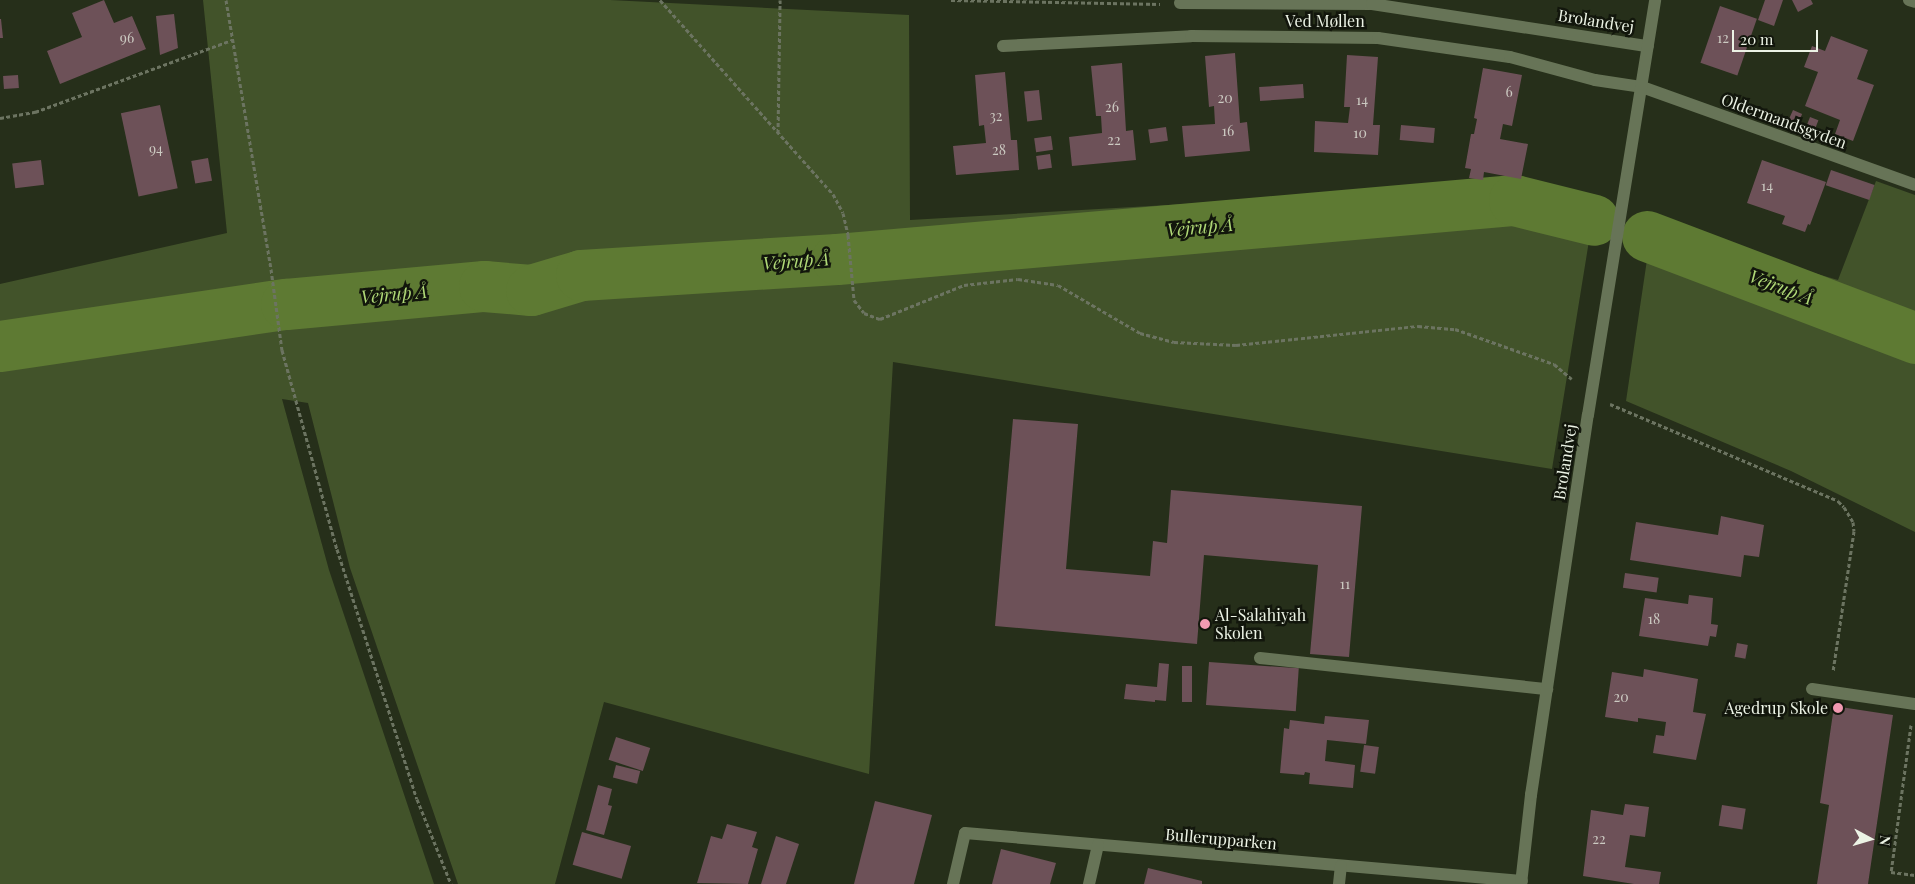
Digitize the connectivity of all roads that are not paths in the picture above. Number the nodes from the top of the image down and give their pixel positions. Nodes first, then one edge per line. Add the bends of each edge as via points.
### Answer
1 (1655, 0) edge
2 (1909, 0) edge
3 (1320, 2) edge
4 (1915, 2) edge
5 (1180, 3) road end
6 (1003, 46) dead end
7 (1648, 46) junction
8 (1642, 87) junction
9 (1915, 185) edge
10 (1260, 658) dead end
11 (1547, 689) junction
12 (1812, 689) dead end
13 (1915, 704) edge
14 (1098, 845) junction
15 (1341, 866) junction
16 (1522, 883) edge
17 (952, 884) edge
18 (1089, 884) edge
19 (1339, 884) edge

1 - 7 street, Brolandvej
2 - 4 street
3 - 5 street, Brolandvej
3 - 7 street, Brolandvej via 1372,4
6 - 8 street, Ved Møllen via 1191,36 1378,38 1510,57 1595,80
7 - 8 street, Brolandvej
8 - 9 street, Oldermandsgyden
8 - 11 street, Brolandvej
10 - 11 street
11 - 16 street, Brolandvej
12 - 13 street
14 - 15 street, Bullerupparken
14 - 17 street, Bullerupparken via 965,833
14 - 18 street
15 - 16 street, Bullerupparken
15 - 19 street

